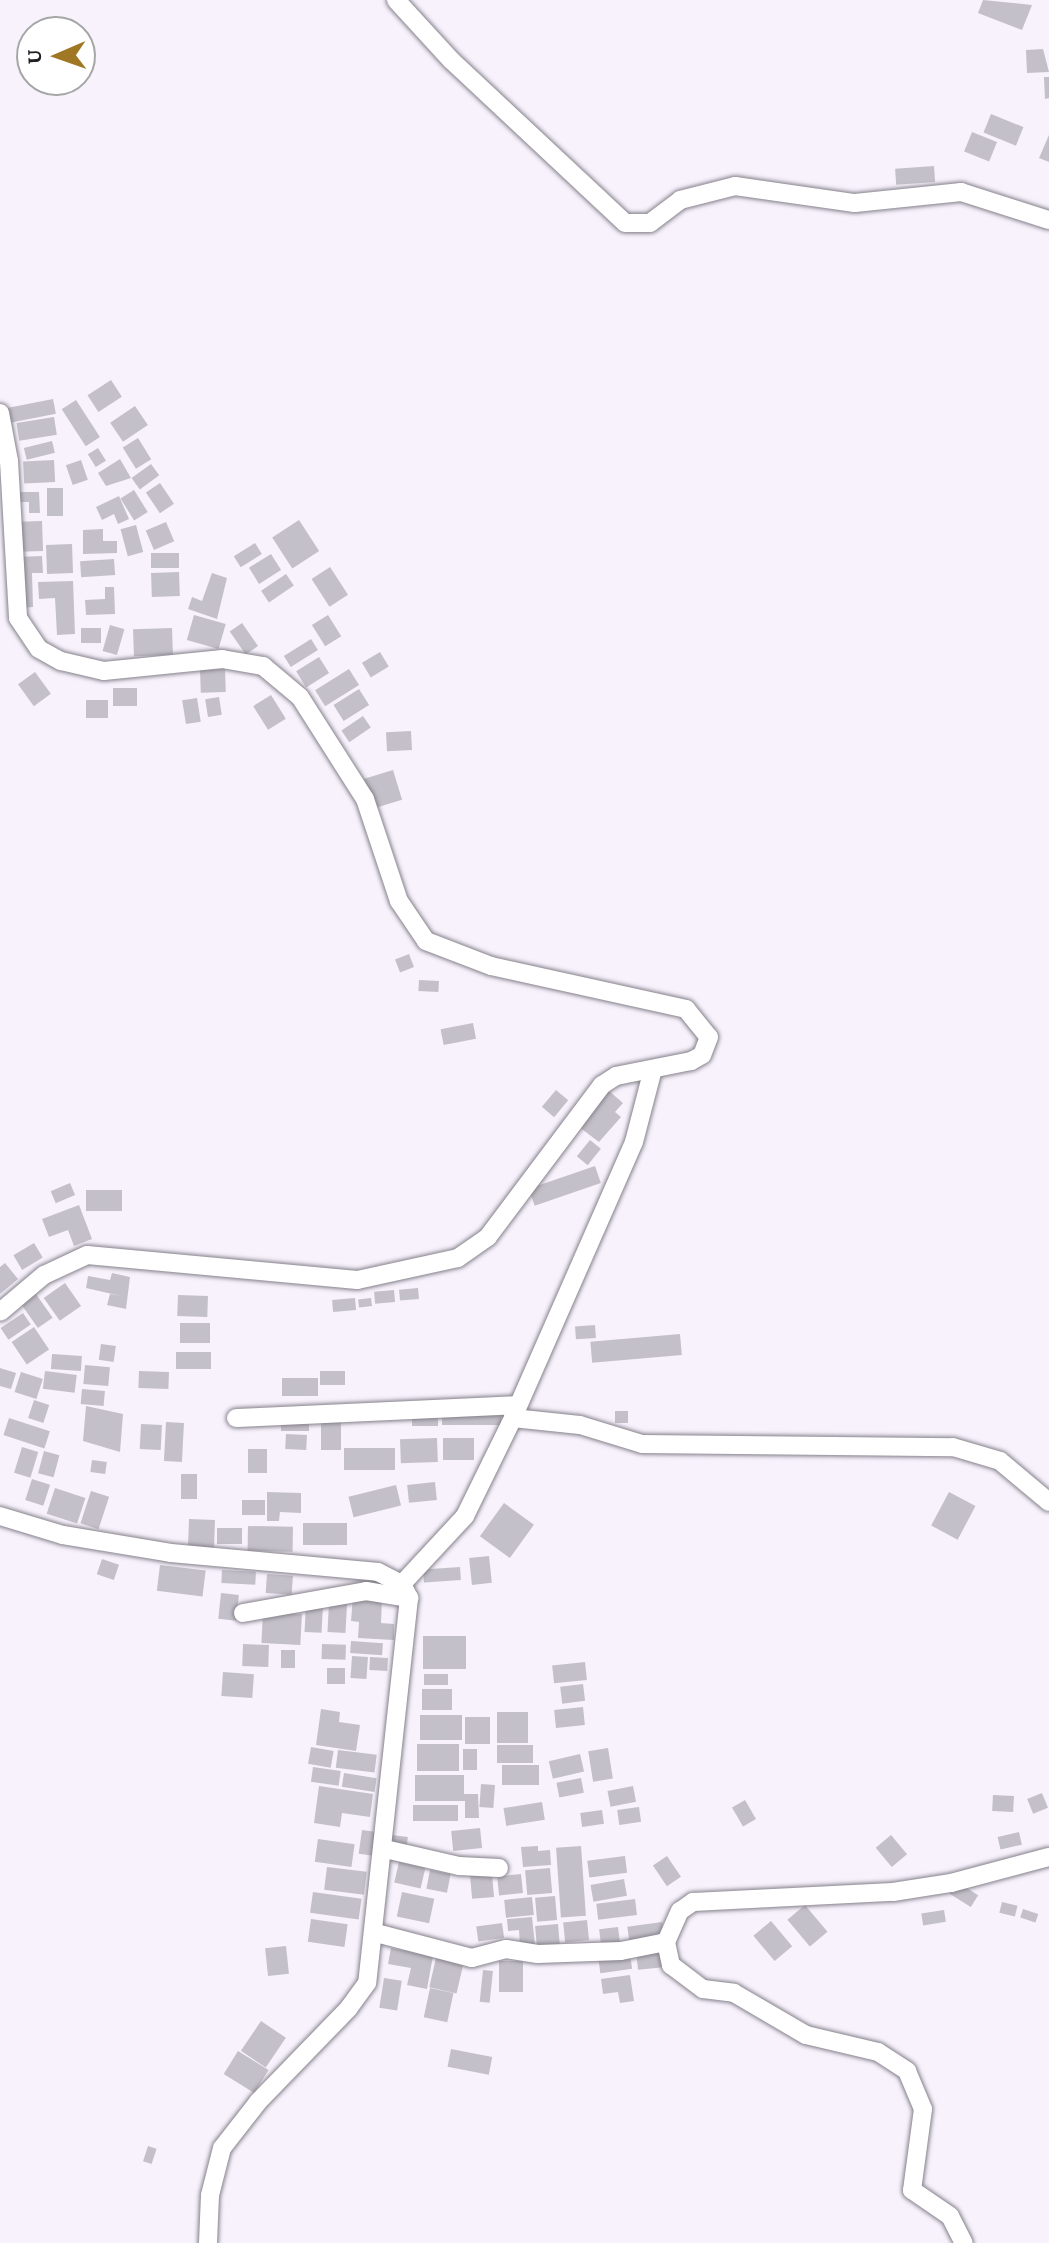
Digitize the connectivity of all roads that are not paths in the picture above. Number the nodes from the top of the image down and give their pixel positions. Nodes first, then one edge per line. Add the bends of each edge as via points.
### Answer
1 (396, 0) edge
2 (1049, 220) edge
3 (0, 413) edge
4 (653, 1069) junction
5 (0, 1312) edge
6 (515, 1412) junction
7 (236, 1418) dead end
8 (1049, 1502) edge
9 (0, 1516) edge
10 (406, 1591) junction
11 (243, 1613) dead end
12 (385, 1849) junction
13 (1049, 1857) edge
14 (499, 1868) dead end
15 (376, 1933) junction
16 (666, 1942) junction
17 (208, 2243) edge
18 (964, 2243) edge

1 - 2 street via 451,60 625,223 650,223 693,195 735,186 855,203 961,192
3 - 4 street via 9,461 18,618 39,649 61,661 104,671 243,660 285,681 365,799 399,901 426,941 491,966 686,1009 707,1028 707,1047 691,1061
4 - 5 street via 616,1076 602,1085 488,1237 458,1258 357,1280 87,1255 44,1275
4 - 6 street via 634,1142
6 - 7 street
6 - 8 street via 642,1444 953,1447 1000,1461
6 - 10 street via 465,1516
9 - 10 street via 63,1535 156,1551 378,1572
10 - 11 street via 366,1591
10 - 12 street
12 - 14 street via 459,1866
12 - 15 street
13 - 16 street via 893,1892 693,1902 680,1911
15 - 16 street via 472,1958 506,1949 538,1954 607,1952
15 - 17 street via 360,1997 258,2102 222,2148 210,2195
16 - 18 street via 671,1965 703,1989 734,1993 806,2035 878,2052 907,2071 923,2109 912,2190 950,2216

